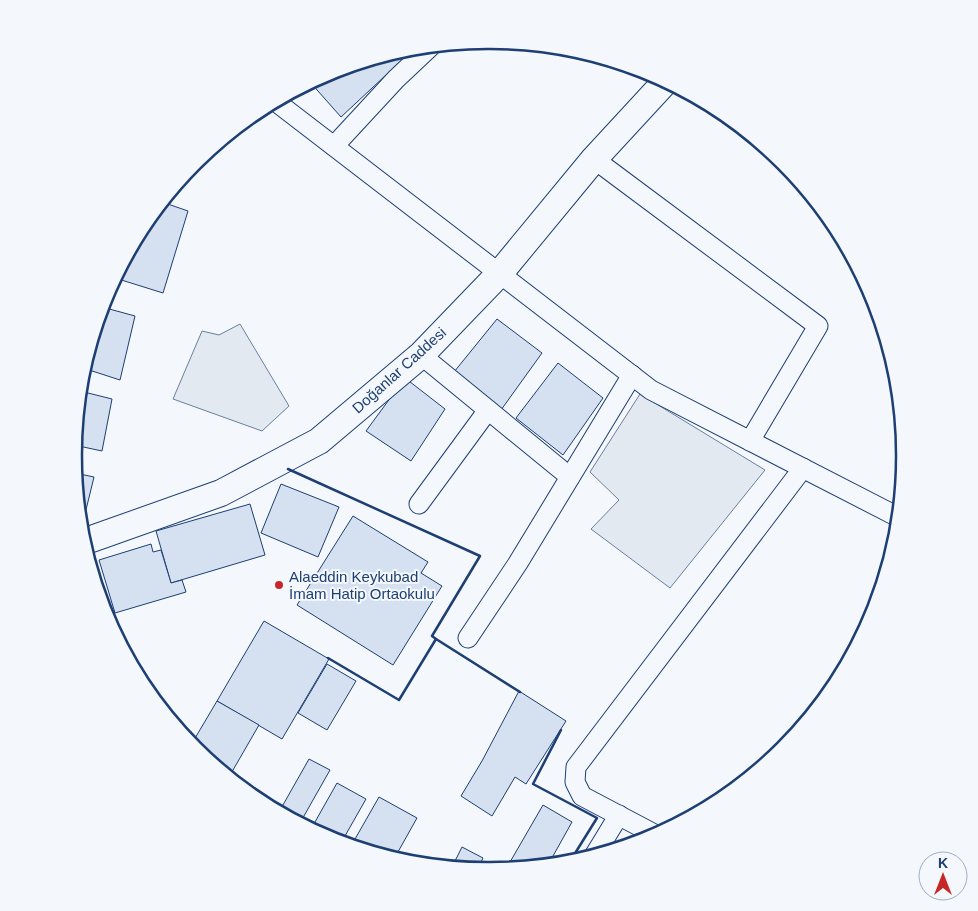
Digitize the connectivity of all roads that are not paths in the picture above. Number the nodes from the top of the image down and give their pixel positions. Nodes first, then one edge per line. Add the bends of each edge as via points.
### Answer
1 (422, 55) edge
2 (660, 87) edge
3 (281, 106) edge
4 (334, 146) junction
5 (594, 159) junction
6 (500, 273) junction
7 (421, 355) junction
8 (632, 375) junction
9 (488, 410) junction
10 (750, 440) junction
11 (803, 468) junction
12 (570, 477) junction
13 (420, 504) dead end
14 (891, 514) edge
15 (91, 539) edge
16 (468, 638) dead end
17 (619, 815) junction
18 (647, 830) edge
19 (600, 846) edge

1 - 4 street
2 - 5 street, Doğanlar Caddesi
3 - 4 street
4 - 6 street
5 - 6 street, Doğanlar Caddesi
5 - 10 street via 818,326
6 - 7 street, Doğanlar Caddesi
6 - 8 street
7 - 9 street
7 - 15 street, Doğanlar Caddesi via 319,440 220,493
8 - 10 street via 651,390
8 - 12 street
9 - 12 street
9 - 13 street
10 - 11 street
11 - 14 street
11 - 17 street via 576,767 575,782 582,796
12 - 16 street
17 - 18 street
17 - 19 street

